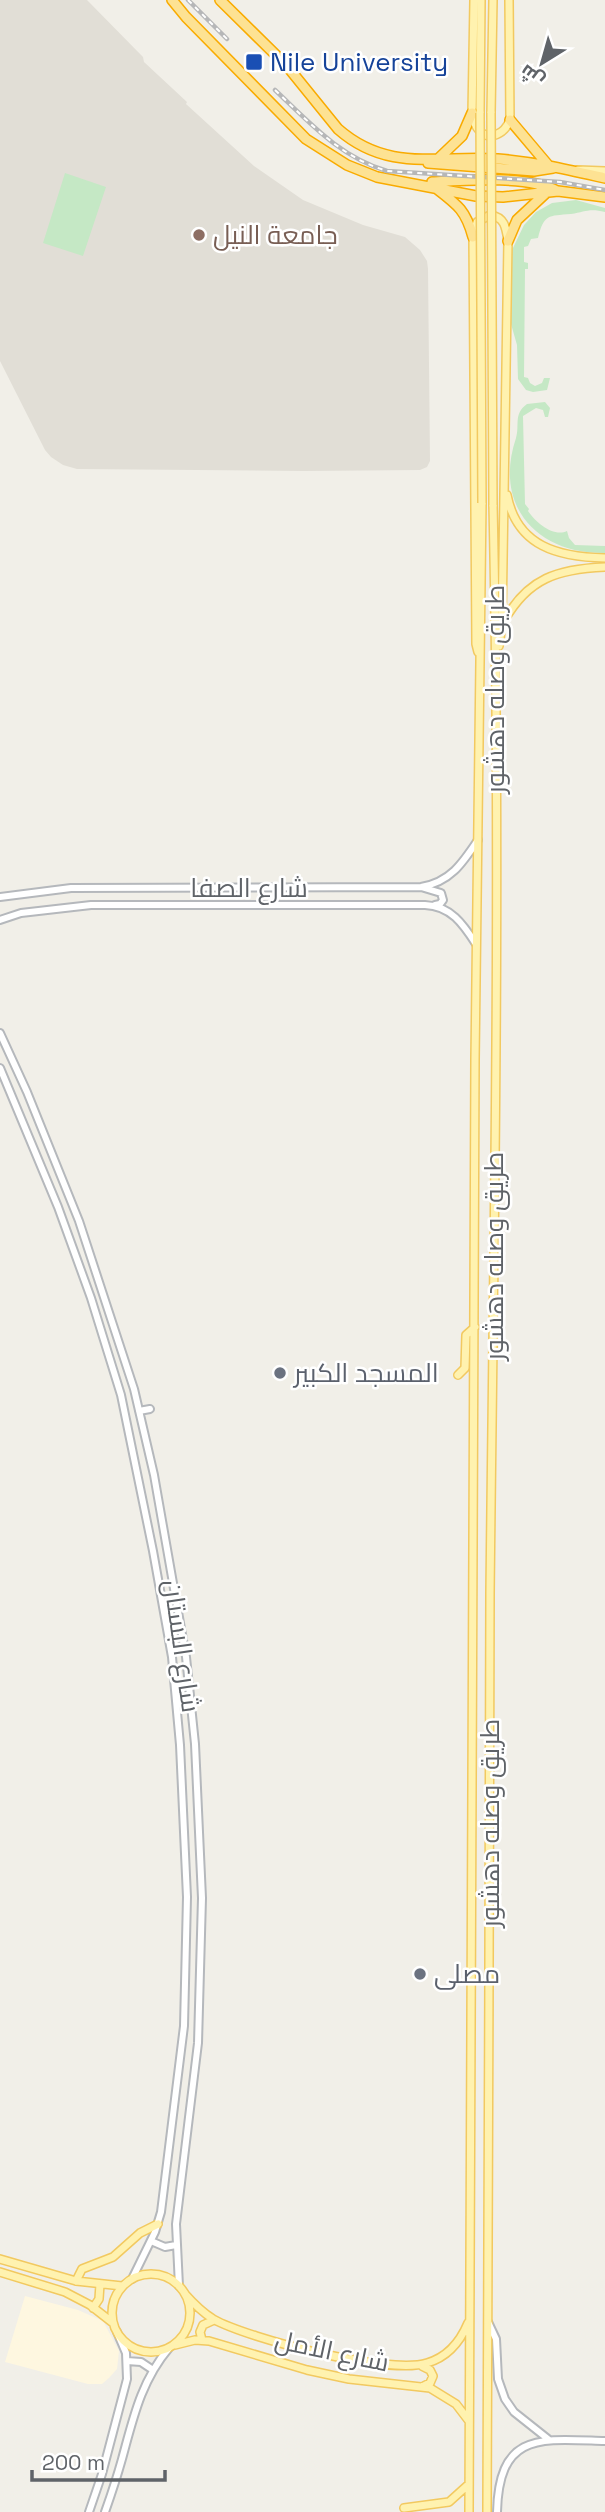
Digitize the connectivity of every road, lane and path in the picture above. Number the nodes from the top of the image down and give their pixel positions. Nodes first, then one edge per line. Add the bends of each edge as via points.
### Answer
1 (220, 0) edge
2 (474, 0) edge
3 (481, 0) edge
4 (493, 0) edge
5 (509, 0) edge
6 (173, 2) edge
7 (472, 113) junction
8 (510, 120) junction
9 (436, 159) junction
10 (422, 160) junction
11 (548, 164) junction
12 (558, 167) junction
13 (605, 170) edge
14 (573, 171) junction
15 (605, 178) edge
16 (417, 183) junction
17 (433, 186) junction
18 (558, 191) junction
19 (547, 192) junction
20 (605, 197) edge
21 (473, 237) junction
22 (508, 241) junction
23 (504, 479) junction
24 (569, 555) junction
25 (605, 558) edge
26 (605, 567) edge
27 (571, 570) junction
28 (502, 623) junction
29 (481, 659) junction
30 (497, 662) junction
31 (478, 840) junction
32 (421, 887) junction
33 (0, 897) edge
34 (435, 905) junction
35 (2, 917) edge
36 (477, 946) junction
37 (0, 1033) edge
38 (0, 1068) edge
39 (88, 1217) dead end
40 (79, 1221) junction
41 (475, 1327) junction
42 (458, 1376) dead end
43 (121, 1395) junction
44 (111, 1397) dead end
45 (150, 1409) dead end
46 (139, 1411) junction
47 (491, 1573) junction
48 (474, 1574) junction
49 (474, 1597) junction
50 (490, 1599) junction
51 (171, 1745) dead end
52 (180, 1745) junction
53 (199, 1975) junction
54 (209, 1975) dead end
55 (174, 2026) dead end
56 (184, 2026) junction
57 (181, 2056) junction
58 (196, 2058) junction
59 (158, 2224) junction
60 (151, 2241) junction
61 (176, 2245) junction
62 (0, 2259) edge
63 (0, 2272) edge
64 (131, 2279) junction
65 (75, 2281) junction
66 (100, 2284) junction
67 (122, 2286) junction
68 (179, 2286) junction
69 (185, 2294) junction
70 (93, 2308) junction
71 (470, 2319) junction
72 (215, 2320) junction
73 (488, 2321) junction
74 (113, 2323) junction
75 (117, 2332) junction
76 (202, 2340) junction
77 (172, 2347) junction
78 (127, 2361) junction
79 (420, 2365) junction
80 (153, 2370) junction
81 (423, 2386) junction
82 (470, 2423) junction
83 (550, 2439) junction
84 (605, 2441) edge
85 (469, 2484) junction
86 (404, 2508) dead end
87 (89, 2512) edge
88 (105, 2512) edge
89 (469, 2512) edge
90 (487, 2512) edge
91 (498, 2512) edge

1 - 10 highway via 287,66 348,137 383,155
2 - 7 main road
3 - 29 main road, طريق وصله دهشور, bridge
4 - 30 main road, طريق وصله دهشور, bridge via 491,269
5 - 8 main road
6 - 16 highway via 319,149 362,172
7 - 8 main road via 477,129 489,135 503,131
7 - 9 highway via 462,136
8 - 11 highway
9 - 10 highway
9 - 11 highway
10 - 12 highway via 534,172
11 - 12 highway
12 - 14 highway
13 - 14 main road
14 - 15 highway
16 - 17 highway
16 - 18 highway via 522,182
17 - 19 highway via 488,197
17 - 21 highway via 461,208
18 - 19 highway
18 - 20 highway
19 - 22 highway via 517,220
21 - 22 main road via 479,219 493,215 504,221
21 - 29 main road via 476,644
22 - 23 main road
23 - 24 main road via 510,510 521,528 540,545
23 - 28 main road
24 - 25 main road
24 - 27 main road via 564,562
26 - 27 main road
27 - 28 main road via 546,578 523,593
28 - 30 main road
29 - 31 main road, طريق وصله دهشور
30 - 47 main road, طريق وصله دهشور
31 - 32 street, شارع الصفا via 450,876
31 - 36 main road, طريق وصله دهشور
32 - 33 street, شارع الصفا via 71,888
32 - 34 street via 441,893 443,900
34 - 35 street, شارع الصفا via 91,905
34 - 36 street via 457,917
36 - 41 main road, طريق وصله دهشور
37 - 40 street, شارع البستان
38 - 43 street, شارع البستان via 62,1218
39 - 40 street
40 - 46 street, شارع البستان
41 - 42 main road via 466,1335 465,1368
41 - 48 main road, طريق وصله دهشور
43 - 44 street
43 - 52 street, شارع البستان via 172,1657
45 - 46 street
46 - 53 street, شارع البستان via 186,1657 202,1871
47 - 48 main road
47 - 50 main road, طريق وصله دهشور
48 - 49 main road, طريق وصله دهشور
49 - 50 main road
49 - 71 main road, طريق وصله دهشور
50 - 73 main road, طريق وصله دهشور
51 - 52 street
52 - 56 street, شارع البستان via 186,1871
53 - 54 street
53 - 58 street, شارع البستان
55 - 56 street
56 - 57 street, شارع البستان
57 - 58 street
57 - 59 street, شارع البستان
58 - 61 street, شارع البستان
59 - 60 street, شارع البستان
59 - 65 main road via 113,2257 82,2269
60 - 61 street
60 - 64 street, شارع البستان
61 - 68 street, شارع البستان
62 - 65 main road
63 - 70 main road via 65,2292
64 - 67 main road
64 - 68 main road via 156,2274
65 - 66 main road
66 - 67 main road
66 - 70 main road
67 - 74 main road via 113,2305
68 - 69 main road
69 - 72 main road, شارع الأمل
69 - 77 main road via 190,2321
70 - 74 main road
71 - 79 main road, شارع الأمل via 448,2353
71 - 82 main road, طريق وصله دهشور
72 - 76 main road via 203,2325
72 - 79 main road, شارع الأمل via 344,2359
73 - 83 street via 496,2339 498,2379 505,2399 514,2412
73 - 90 main road, طريق وصله دهشور
74 - 75 main road
75 - 77 main road via 139,2351 155,2353
75 - 78 street
76 - 77 main road, شارع الأمل
76 - 81 main road, شارع الأمل via 349,2379
77 - 80 street
78 - 80 street via 141,2362
78 - 87 street via 121,2407
79 - 81 main road via 433,2376
80 - 88 street via 140,2395
81 - 82 main road, شارع الأمل via 450,2398
82 - 85 main road, طريق وصله دهشور
83 - 84 street
83 - 91 street via 520,2448 506,2466 498,2487
85 - 86 main road via 449,2502
85 - 89 main road, طريق وصله دهشور

